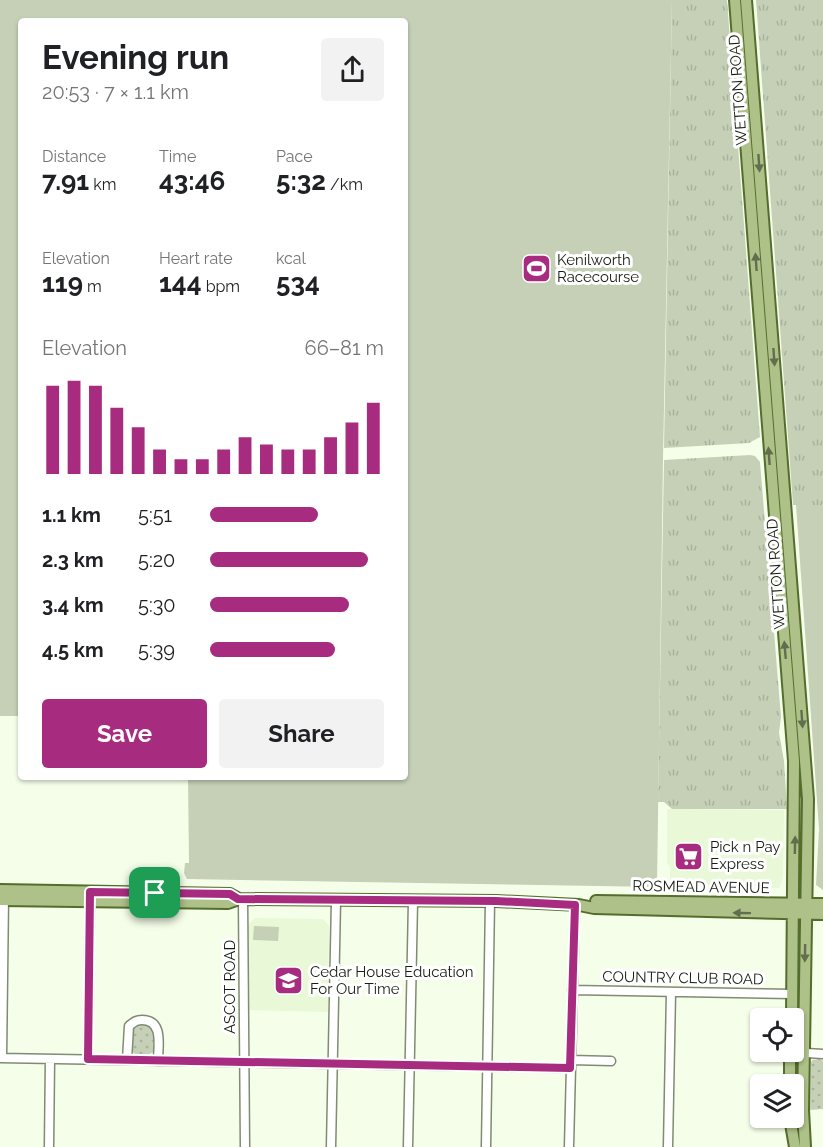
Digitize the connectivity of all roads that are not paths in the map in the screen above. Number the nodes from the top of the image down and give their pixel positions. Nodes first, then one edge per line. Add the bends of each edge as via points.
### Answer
1 (735, 0) edge
2 (746, 0) edge
3 (2, 895) edge
4 (90, 897) junction
5 (241, 899) junction
6 (336, 900) junction
7 (413, 901) junction
8 (490, 901) junction
9 (823, 904) edge
10 (577, 905) junction
11 (794, 909) junction
12 (807, 909) junction
13 (823, 914) edge
14 (572, 990) junction
15 (671, 992) junction
16 (793, 994) junction
17 (792, 1008) edge
18 (804, 1052) joint
19 (823, 1054) edge
20 (1, 1058) edge
21 (50, 1059) junction
22 (88, 1059) junction
23 (127, 1060) junction
24 (158, 1061) junction
25 (611, 1061) dead end
26 (804, 1062) edge
27 (244, 1063) junction
28 (333, 1064) junction
29 (571, 1064) junction
30 (410, 1065) junction
31 (487, 1067) junction
32 (792, 1128) edge
33 (49, 1147) edge
34 (245, 1147) edge
35 (331, 1147) edge
36 (408, 1147) edge
37 (486, 1147) edge
38 (569, 1147) edge
39 (669, 1147) edge
40 (795, 1147) edge
41 (805, 1147) edge

11 -> 1 main road, WETTON ROAD via 794,761
2 -> 12 main road, WETTON ROAD via 808,799
3 - 4 main road, ROSMEAD AVENUE
3 - 20 street
4 - 5 main road, ROSMEAD AVENUE via 228,903
4 - 22 street
5 - 6 main road, ROSMEAD AVENUE
5 - 27 street, ASCOT ROAD
6 - 7 main road, ROSMEAD AVENUE
6 - 28 street
7 - 8 main road, ROSMEAD AVENUE
7 - 30 street
8 - 10 main road, ROSMEAD AVENUE
8 - 31 street
9 - 12 main road, ROSMEAD AVENUE
10 - 11 main road, ROSMEAD AVENUE
10 - 14 street
11 - 12 main road, ROSMEAD AVENUE
11 - 16 main road, WETTON ROAD
12 - 13 main road, ROSMEAD AVENUE
12 -> 18 main road, WETTON ROAD
14 - 15 street, COUNTRY CLUB ROAD
14 - 29 street
15 - 16 street, COUNTRY CLUB ROAD
15 - 39 street
16 - 17 main road, WETTON ROAD
18 - 19 street
20 - 21 street
21 - 22 street
21 - 33 street
22 - 23 street
23 - 24 street
23 - 24 street via 129,1026 147,1020 157,1028
24 - 27 street
25 - 29 street
26 - 41 main road, WETTON ROAD
27 - 28 street
27 - 34 street, ASCOT ROAD
28 - 30 street
28 - 35 street
29 - 31 street
29 - 38 street
30 - 31 street
30 - 36 street
31 - 37 street
32 - 40 main road

